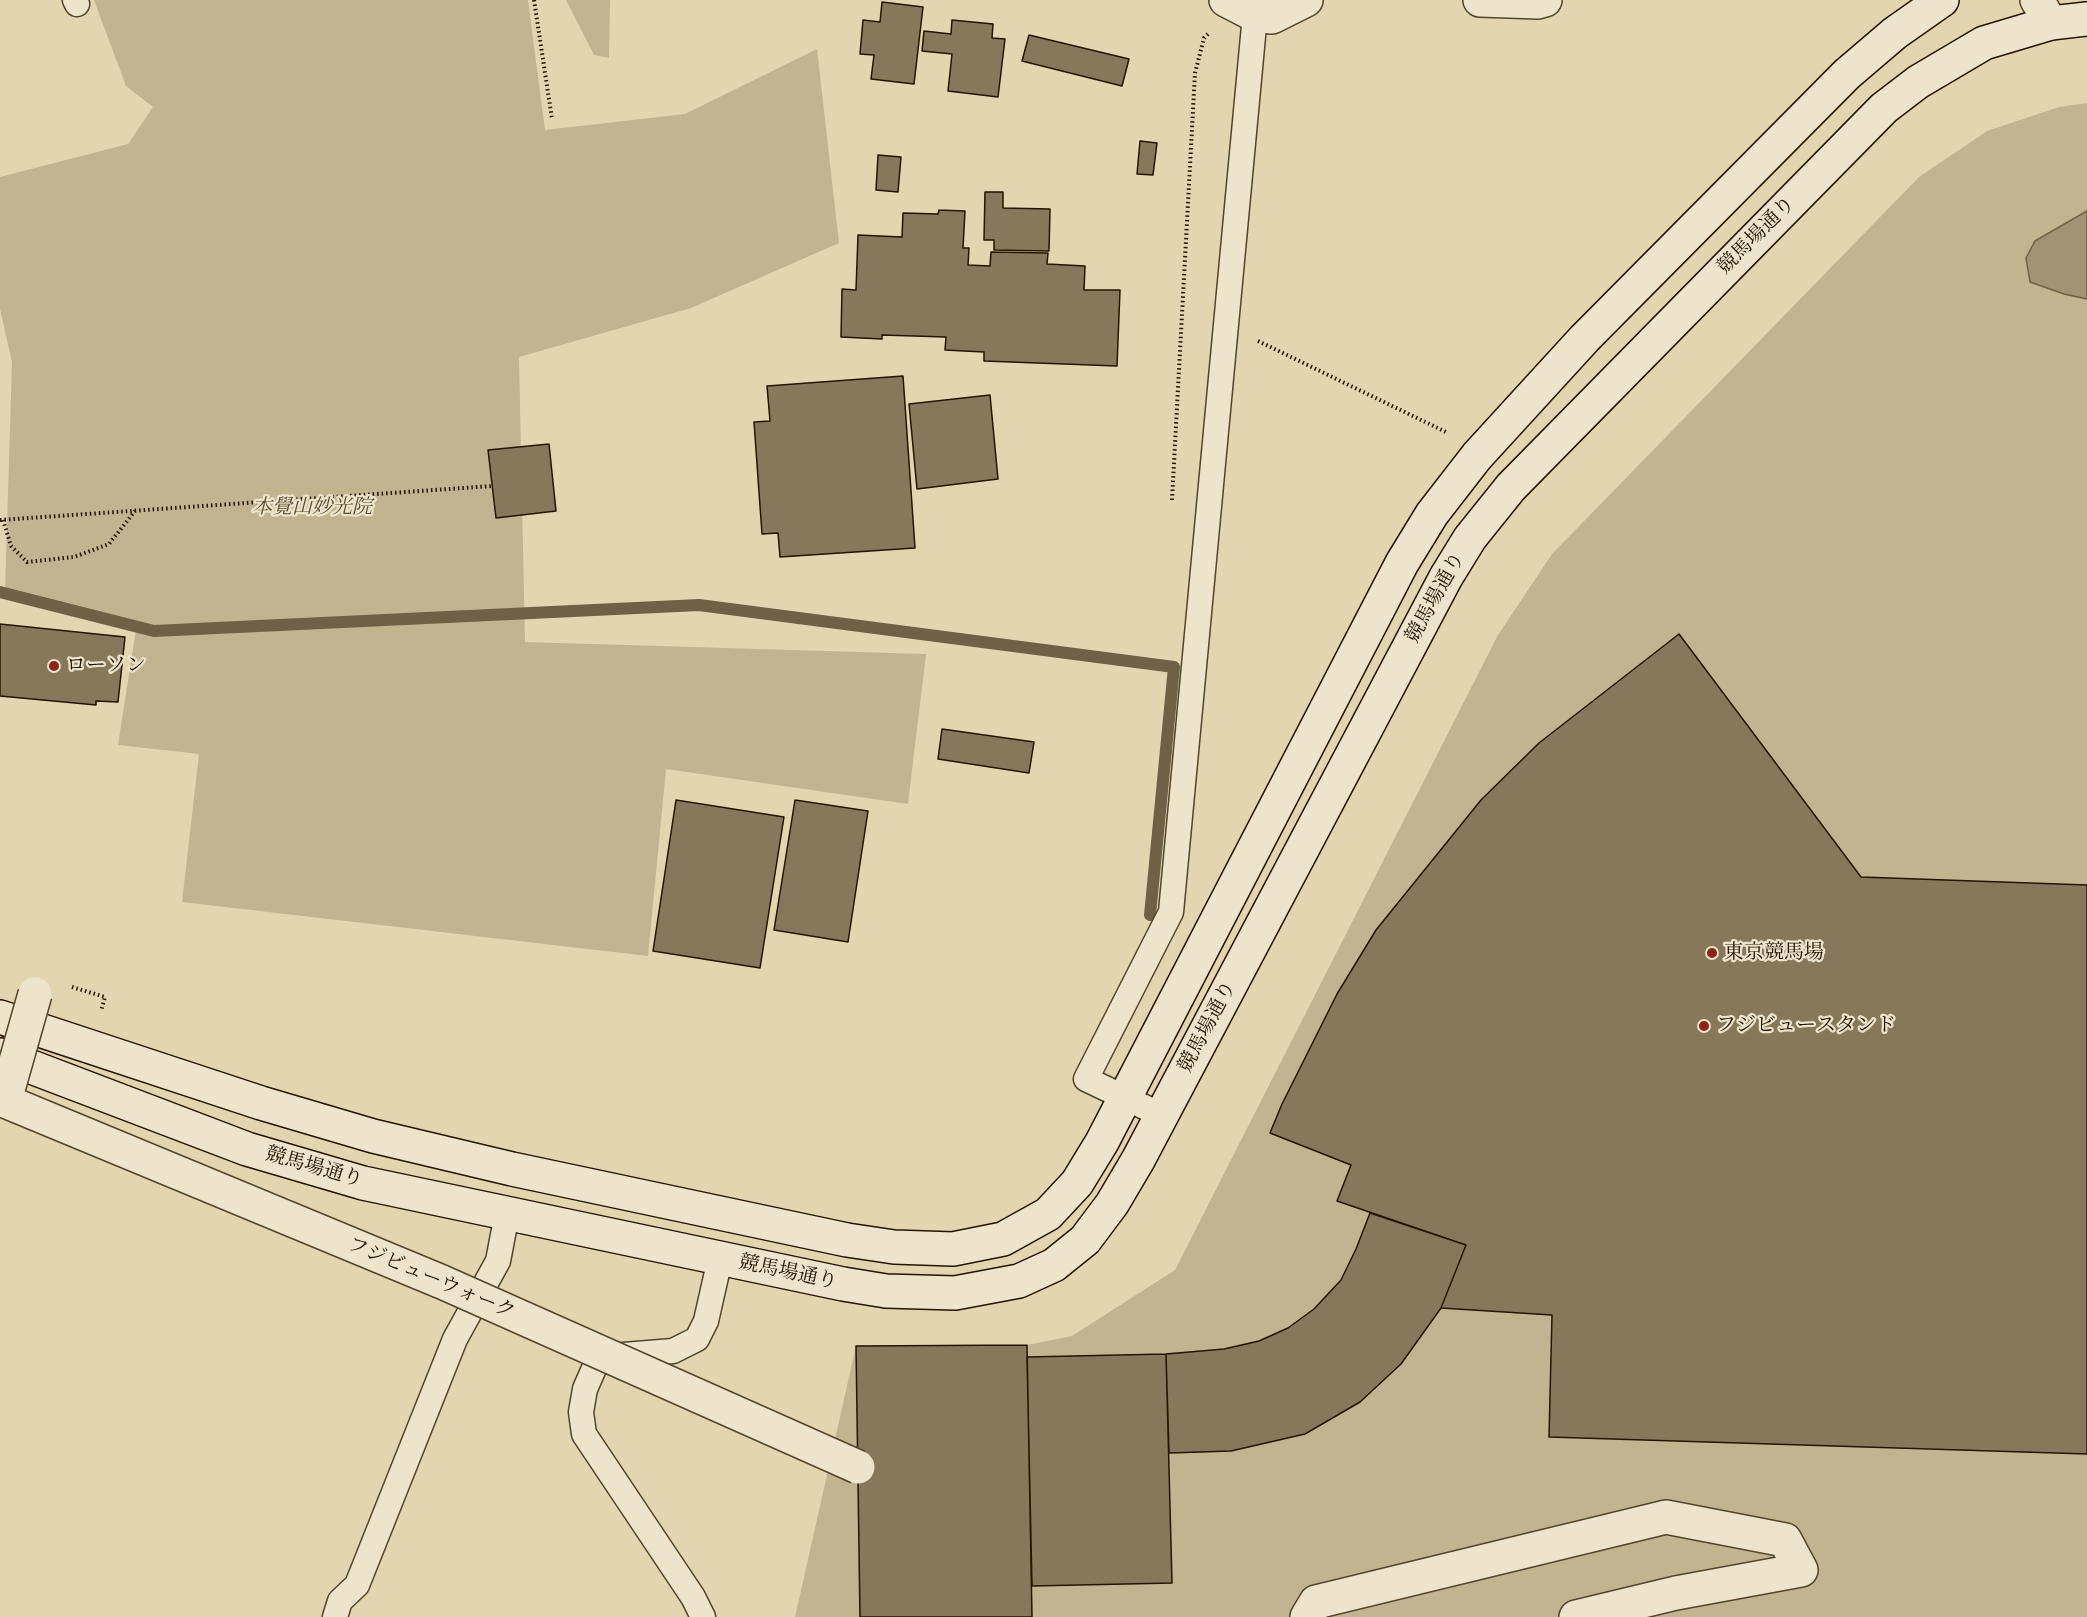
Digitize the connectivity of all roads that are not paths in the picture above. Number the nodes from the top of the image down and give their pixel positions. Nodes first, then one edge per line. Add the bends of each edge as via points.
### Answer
1 (1306, 0) edge
2 (1480, 0) edge
3 (1545, 0) edge
4 (1942, 0) edge
5 (1239, 7) edge
6 (2044, 11) edge
7 (2087, 19) edge
8 (36, 993) dead end
9 (0, 1017) edge
10 (0, 1055) edge
11 (1125, 1098) junction
12 (3, 1099) edge
13 (261, 1103) junction
14 (1161, 1115) junction
15 (247, 1149) junction
16 (507, 1214) junction
17 (720, 1259) junction
18 (858, 1467) dead end
19 (335, 1617) edge
20 (703, 1617) edge
21 (1307, 1617) edge
22 (1576, 1617) edge

1 - 5 street via 1272,17
2 - 3 street
4 - 11 street, 競馬場通り via 1847,74 1585,338 1477,456 1432,514 1402,563
5 - 11 lane via 1226,326 1171,912 1086,1079
6 - 7 street, 競馬場通り
6 - 14 street, 競馬場通り via 1918,82 1884,108 1511,487 1470,538
8 - 12 street, bridge
9 - 13 street, 競馬場通り
10 - 15 street, 競馬場通り
11 - 13 street, 競馬場通り via 1077,1183 1048,1214 1003,1239 953,1249 847,1240 512,1169 373,1136
11 - 14 lane
12 - 18 street, フジビューウォーク, bridge via 441,1282
13 - 15 street
14 - 17 street, 競馬場通り via 1112,1204 1085,1240 1054,1265 1019,1281 955,1293 886,1291
15 - 16 street, 競馬場通り via 363,1183
16 - 17 street, 競馬場通り
16 - 19 lane via 498,1261 455,1339 357,1585 340,1600
17 - 20 lane via 706,1321 697,1339 673,1351 599,1358 585,1389 581,1412 584,1434
21 - 22 street via 1316,1602 1666,1517 1785,1540 1801,1570 1676,1593

